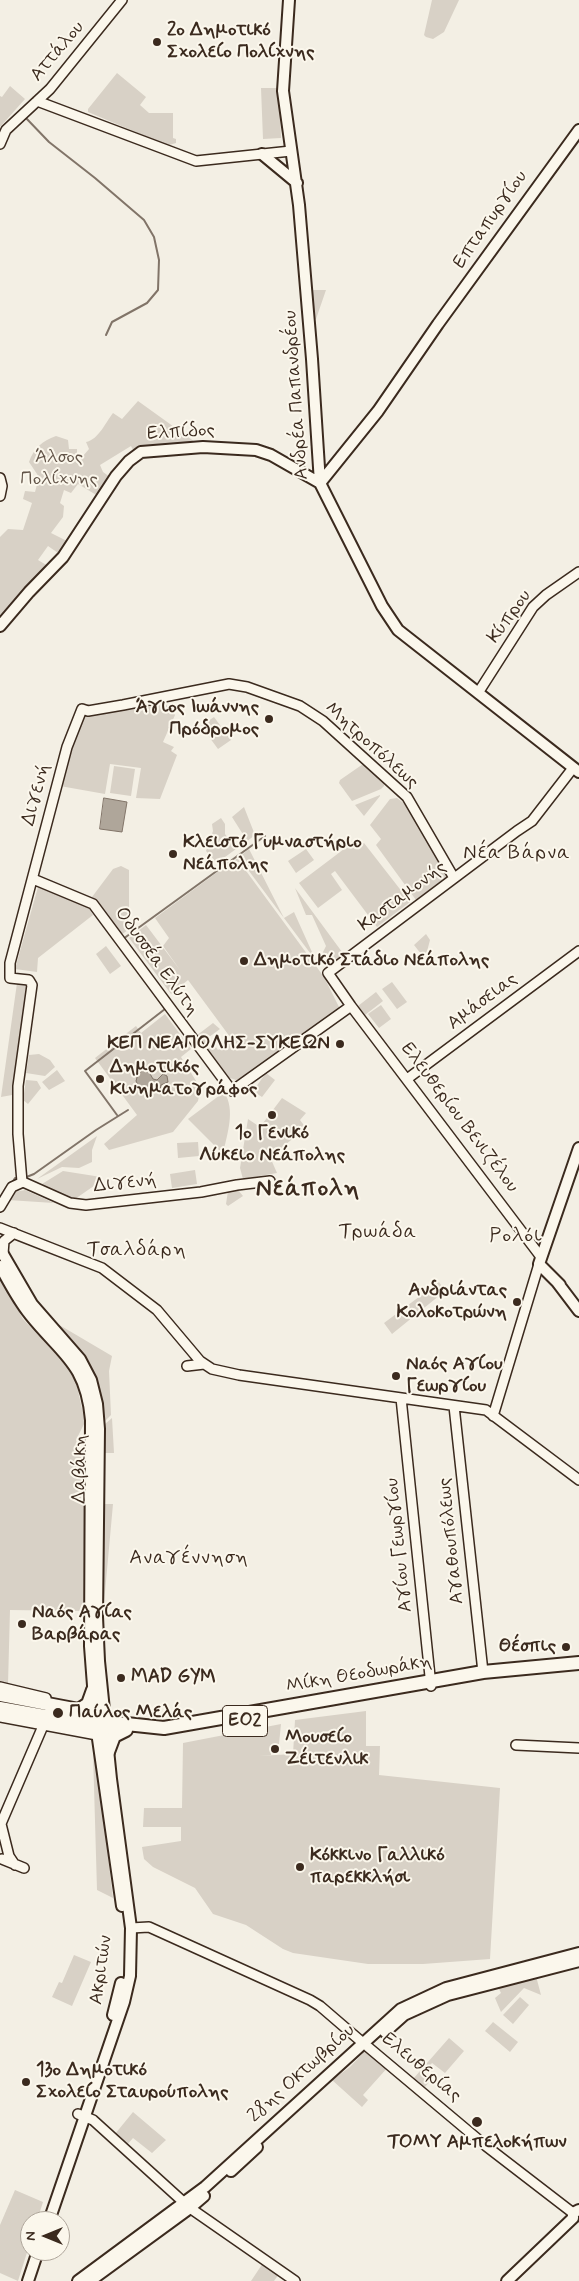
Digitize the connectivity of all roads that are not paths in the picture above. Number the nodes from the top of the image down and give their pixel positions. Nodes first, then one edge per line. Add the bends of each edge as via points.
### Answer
1 (122, 0) edge
2 (289, 0) edge
3 (38, 101) junction
4 (579, 130) edge
5 (579, 140) edge
6 (0, 144) edge
7 (291, 151) junction
8 (264, 156) junction
9 (297, 184) junction
10 (434, 332) junction
11 (1, 480) edge
12 (320, 483) junction
13 (0, 496) edge
14 (579, 572) edge
15 (0, 626) edge
16 (478, 693) junction
17 (82, 710) joint
18 (576, 770) edge
19 (454, 878) junction
20 (33, 879) junction
21 (579, 951) edge
22 (328, 974) joint
23 (351, 1006) junction
24 (407, 1079) junction
25 (579, 1148) edge
26 (270, 1181) dead end
27 (22, 1182) junction
28 (0, 1207) edge
29 (0, 1228) edge
30 (14, 1233) junction
31 (1, 1252) edge
32 (540, 1261) junction
33 (0, 1266) edge
34 (579, 1311) edge
35 (204, 1364) junction
36 (187, 1366) dead end
37 (401, 1398) junction
38 (454, 1406) junction
39 (494, 1416) junction
40 (579, 1480) edge
41 (579, 1664) edge
42 (579, 1670) edge
43 (483, 1672) junction
44 (431, 1684) junction
45 (0, 1687) edge
46 (93, 1690) junction
47 (0, 1695) edge
48 (57, 1705) junction
49 (0, 1708) edge
50 (79, 1710) junction
51 (0, 1717) edge
52 (45, 1721) junction
53 (97, 1725) junction
54 (126, 1730) junction
55 (516, 1745) dead end
56 (579, 1748) edge
57 (108, 1752) junction
58 (4, 1807) edge
59 (0, 1825) edge
60 (3, 1851) edge
61 (20, 1867) dead end
62 (128, 1929) junction
63 (579, 1953) edge
64 (579, 1961) edge
65 (504, 1976) junction
66 (365, 2045) junction
67 (81, 2115) junction
68 (187, 2206) junction
69 (46, 2211) edge
70 (52, 2211) edge
71 (576, 2216) edge
72 (29, 2261) edge
73 (35, 2261) edge
74 (22, 2281) edge
75 (28, 2281) edge
76 (78, 2281) edge
77 (90, 2281) edge
78 (296, 2281) edge
79 (507, 2281) edge

1 - 3 street, Αττάλου
2 - 7 main road, Ανδρέα Παπανδρέου via 283,81
3 - 6 street, Αττάλου via 9,127
3 - 8 street via 194,160
4 - 10 main road, Επταπυργίου
5 - 10 main road, Επταπυργίου via 449,318
7 - 8 street
7 - 9 main road, Ανδρέα Παπανδρέου
8 - 9 main road
9 - 12 main road, Ανδρέα Παπανδρέου
10 - 12 main road, Επταπυργίου via 375,415
11 - 13 street
12 - 15 main road, Ελπίδος via 256,450 203,447 141,452 116,476 64,557
12 - 16 main road, Ανδρέα Παπανδρέου via 395,627
14 - 16 street, Κύπρου via 531,609
16 - 18 main road, Ανδρέα Παπανδρέου
17 - 19 street, Μητροπόλεως via 229,684 300,706 323,722 407,797
17 - 20 street, Διγενή via 69,739
18 - 19 street, Κασταμονής via 532,821
19 - 22 street, Κασταμονής
20 - 23 street, Οδυσσέα Ελύτη via 93,904 232,1091
20 - 27 street, Διγενή via 11,961 10,978 32,983 18,1086
21 - 24 street, Αμάσειας
22 - 23 street, Ελευθερίου Βενιζέλου
23 - 24 street, Ελευθερίου Βενιζέλου
24 - 32 street, Ελευθερίου Βενιζέλου via 515,1222
25 - 32 main road
26 - 27 street, Διγενή via 86,1205 70,1202
27 - 28 street via 10,1188
29 - 30 street
30 - 31 street via 4,1241
30 - 35 street via 92,1263 110,1274 157,1310
31 - 53 main road, Δαβάκη via 32,1304 80,1359 96,1395 99,1429
32 - 34 main road, Ελευθερίου Βενιζέλου
32 - 39 street
33 - 46 main road, Δαβάκη via 24,1307 74,1364 88,1396 91,1420 89,1620
35 - 36 street
35 - 37 street via 239,1375
37 - 38 street
37 - 44 street, Αγίου Γεωργίου
38 - 39 street via 486,1410
38 - 43 street, Αγαθουπόλεως
39 - 40 street
41 - 43 highway, Μίκη Θεοδωράκη / ΕΟ2
42 - 44 highway, Μίκη Θεοδωράκη / ΕΟ2
43 - 44 highway, Μίκη Θεοδωράκη / ΕΟ2
44 - 53 highway, Μίκη Θεοδωράκη / ΕΟ2 via 176,1727 150,1728 117,1723
44 - 54 highway, Μίκη Θεοδωράκη / ΕΟ2 via 185,1732 157,1734
45 - 50 street via 76,1704
46 - 50 highway via 88,1704
46 - 53 main road, Δαβάκη
47 - 48 highway, Μίκη Θεοδωράκη / ΕΟ2
48 - 50 highway, Μίκη Θεοδωράκη / ΕΟ2
48 - 52 street
49 - 52 highway, Μίκη Θεοδωράκη / ΕΟ2
50 - 53 highway, Μίκη Θεοδωράκη / ΕΟ2
51 - 52 street
52 - 53 highway, Μίκη Θεοδωράκη / ΕΟ2
52 - 58 street
53 - 54 highway, Μίκη Θεοδωράκη / ΕΟ2
53 - 57 main road, Ακριτών
53 - 62 main road, Ακριτών
54 - 57 highway via 114,1736
55 - 56 street
57 - 62 main road, Ακριτών
58 - 59 street
59 - 60 street
60 - 61 street
62 - 66 street, Ελευθερίας via 150,1927 310,2000
62 - 67 main road, Ακριτών via 116,2008
63 - 65 main road, 28ης Οκτωβρίου
64 - 65 main road, 28ης Οκτωβρίου
65 - 66 main road, 28ης Οκτωβρίου via 446,1988 401,2009
66 - 68 main road, 28ης Οκτωβρίου
66 - 71 street, Ελευθερίας
67 - 68 street via 93,2120
67 - 69 main road, Ακριτών
67 - 70 main road, Ακριτών
68 - 76 main road, 28ης Οκτωβρίου
68 - 77 main road, 28ης Οκτωβρίου
68 - 78 street
71 - 79 main road
72 - 74 main road
73 - 75 main road

